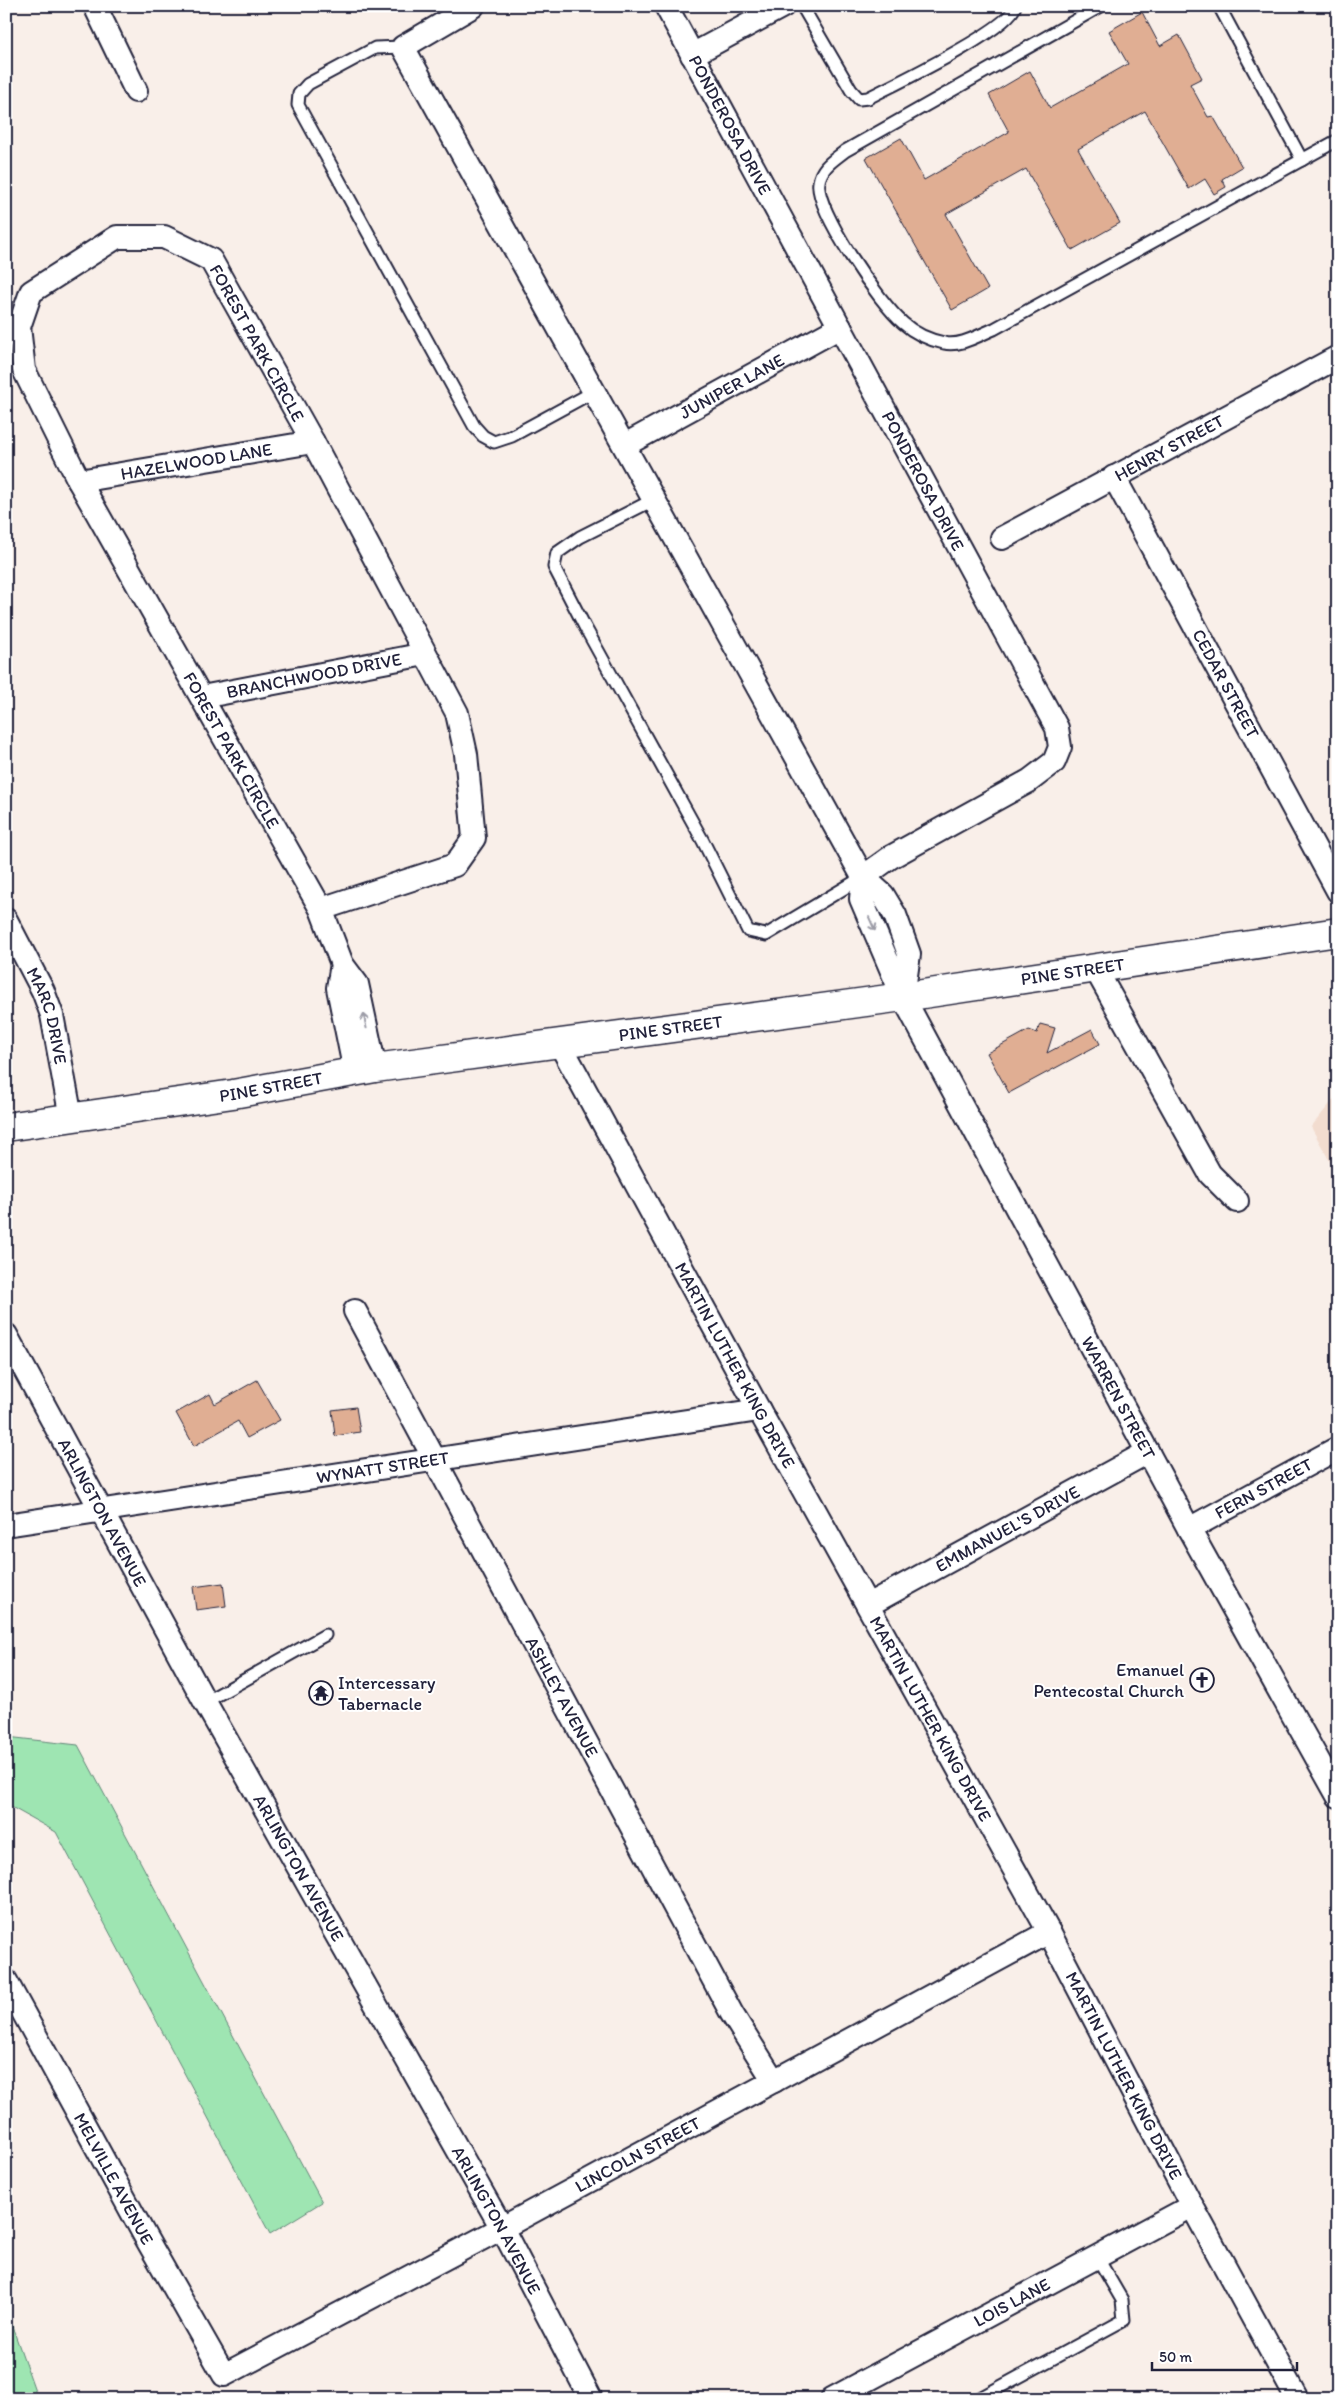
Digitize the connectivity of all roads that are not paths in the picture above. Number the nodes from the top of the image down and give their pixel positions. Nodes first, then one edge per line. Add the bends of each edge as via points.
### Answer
1 (95, 6) edge
2 (473, 6) edge
3 (666, 6) edge
4 (783, 6) edge
5 (802, 6) edge
6 (1015, 6) edge
7 (1101, 6) edge
8 (1220, 6) edge
9 (403, 47) junction
10 (692, 55) junction
11 (136, 91) dead end
12 (1338, 140) edge
13 (1302, 160) junction
14 (840, 327) junction
15 (1338, 357) edge
16 (595, 391) junction
17 (312, 442) junction
18 (625, 445) junction
19 (1114, 477) junction
20 (79, 481) junction
21 (655, 499) junction
22 (1002, 538) dead end
23 (425, 654) junction
24 (202, 698) junction
25 (863, 877) junction
26 (1338, 891) edge
27 (321, 909) junction
28 (6, 920) edge
29 (1338, 932) edge
30 (1095, 968) junction
31 (903, 997) junction
32 (559, 1042) junction
33 (365, 1070) junction
34 (71, 1118) junction
35 (6, 1127) edge
36 (1237, 1201) dead end
37 (355, 1311) dead end
38 (6, 1335) edge
39 (760, 1410) junction
40 (1338, 1448) edge
41 (1148, 1452) junction
42 (436, 1459) junction
43 (102, 1510) junction
44 (6, 1525) edge
45 (1188, 1529) junction
46 (868, 1605) junction
47 (325, 1635) dead end
48 (205, 1702) junction
49 (1338, 1796) edge
50 (1049, 1932) junction
51 (6, 1981) edge
52 (774, 2081) junction
53 (1192, 2206) junction
54 (502, 2228) junction
55 (1097, 2257) junction
56 (224, 2375) joint
57 (841, 2397) edge
58 (591, 2399) edge
59 (978, 2399) edge
60 (1297, 2399) edge

1 - 11 street
2 - 9 street
3 - 10 street, PONDEROSA DRIVE
4 - 10 street
5 - 6 lane via 859,99 868,98 970,44 1007,20
7 - 13 lane via 845,151 825,167 818,183 822,204 863,275 884,304 904,324 927,338 955,344 994,329
8 - 13 lane
9 - 16 street
9 - 16 lane via 375,48 316,79 299,94 298,104 474,426 494,442 512,436
10 - 14 street, PONDEROSA DRIVE
12 - 13 lane
14 - 18 street, JUNIPER LANE
14 - 25 street, PONDEROSA DRIVE via 1057,728 1060,747 1054,762 1029,781 891,857
15 - 19 street, HENRY STREET
16 - 18 street
17 - 20 street, HAZELWOOD LANE
17 - 20 street, FOREST PARK CIRCLE via 212,260 164,237 117,237 31,292 19,326 24,370
17 - 23 street, FOREST PARK CIRCLE
18 - 21 street
19 - 22 street, HENRY STREET
19 - 26 street, CEDAR STREET
20 - 24 street, FOREST PARK CIRCLE
21 - 25 street
21 - 25 lane via 580,537 556,553 554,567 703,841 748,932 766,934
23 - 24 street, BRANCHWOOD DRIVE
23 - 27 street, FOREST PARK CIRCLE via 457,713 466,754 474,838 455,865
24 - 27 street, FOREST PARK CIRCLE
25 - 31 street via 862,899
27 - 33 street, FOREST PARK CIRCLE via 342,964 357,984
28 - 34 street, MARC DRIVE via 44,990 52,1015
29 - 30 street, PINE STREET
30 - 31 street, PINE STREET
30 - 36 street via 1210,1174
31 - 32 street, PINE STREET
31 - 41 street, WARREN STREET
32 - 33 street, PINE STREET
32 - 39 street, MARTIN LUTHER KING DRIVE
33 - 34 street, PINE STREET
34 - 35 street, PINE STREET
37 - 42 street, ASHLEY AVENUE
38 - 43 street, ARLINGTON AVENUE
39 - 42 street, WYNATT STREET
39 - 46 street, MARTIN LUTHER KING DRIVE
40 - 45 street, FERN STREET
41 - 45 street, WARREN STREET
41 - 46 street, EMMANUEL'S DRIVE
42 - 43 street, WYNATT STREET
42 - 52 street, ASHLEY AVENUE via 732,2014
43 - 44 street, WYNATT STREET
43 - 48 street, ARLINGTON AVENUE
45 - 49 street, WARREN STREET
46 - 50 street, MARTIN LUTHER KING DRIVE
47 - 48 lane
48 - 54 street, ARLINGTON AVENUE
50 - 52 street, LINCOLN STREET
50 - 53 street, MARTIN LUTHER KING DRIVE
51 - 56 street, MELVILLE AVENUE
52 - 54 street, LINCOLN STREET
53 - 55 street, LOIS LANE
53 - 60 street, MARTIN LUTHER KING DRIVE
54 - 56 street, LINCOLN STREET
54 - 58 street, ARLINGTON AVENUE
55 - 57 street, LOIS LANE
55 - 59 lane via 1122,2300 1124,2320

